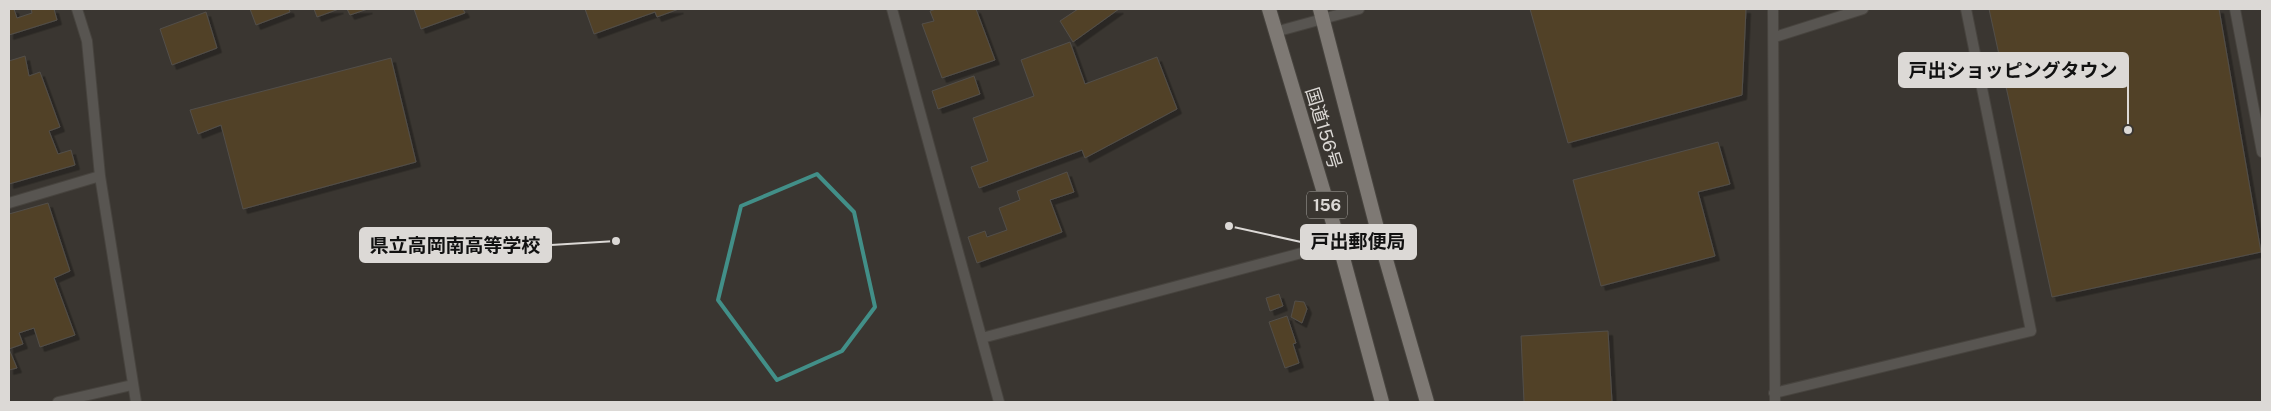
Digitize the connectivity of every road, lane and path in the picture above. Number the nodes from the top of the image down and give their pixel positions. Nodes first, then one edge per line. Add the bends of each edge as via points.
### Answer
1 (77, 9) edge
2 (892, 9) edge
3 (1269, 9) edge
4 (1359, 9) edge
5 (1773, 9) edge
6 (1862, 9) edge
7 (1966, 9) edge
8 (2235, 9) edge
9 (1321, 14) edge
10 (1275, 32) junction
11 (1774, 37) junction
12 (2262, 152) edge
13 (100, 176) junction
14 (9, 203) edge
15 (1339, 244) junction
16 (982, 338) junction
17 (132, 385) junction
18 (1774, 398) edge
19 (58, 402) edge
20 (136, 402) edge
21 (999, 402) edge
22 (1382, 402) edge
23 (1427, 402) edge

1 - 13 street via 86,41
2 - 16 street
3 - 10 highway, 国道156号 / 156
4 - 9 street
5 - 11 street
6 - 11 street
7 - 18 street via 2031,331
8 - 12 street
9 - 10 street
9 - 23 highway, 国道156号 / 156
10 - 15 highway, 国道156号 / 156
11 - 18 street
13 - 14 street
13 - 17 street
15 - 16 street
15 - 22 highway, 国道156号 / 156
16 - 21 street
17 - 19 street
17 - 20 street

